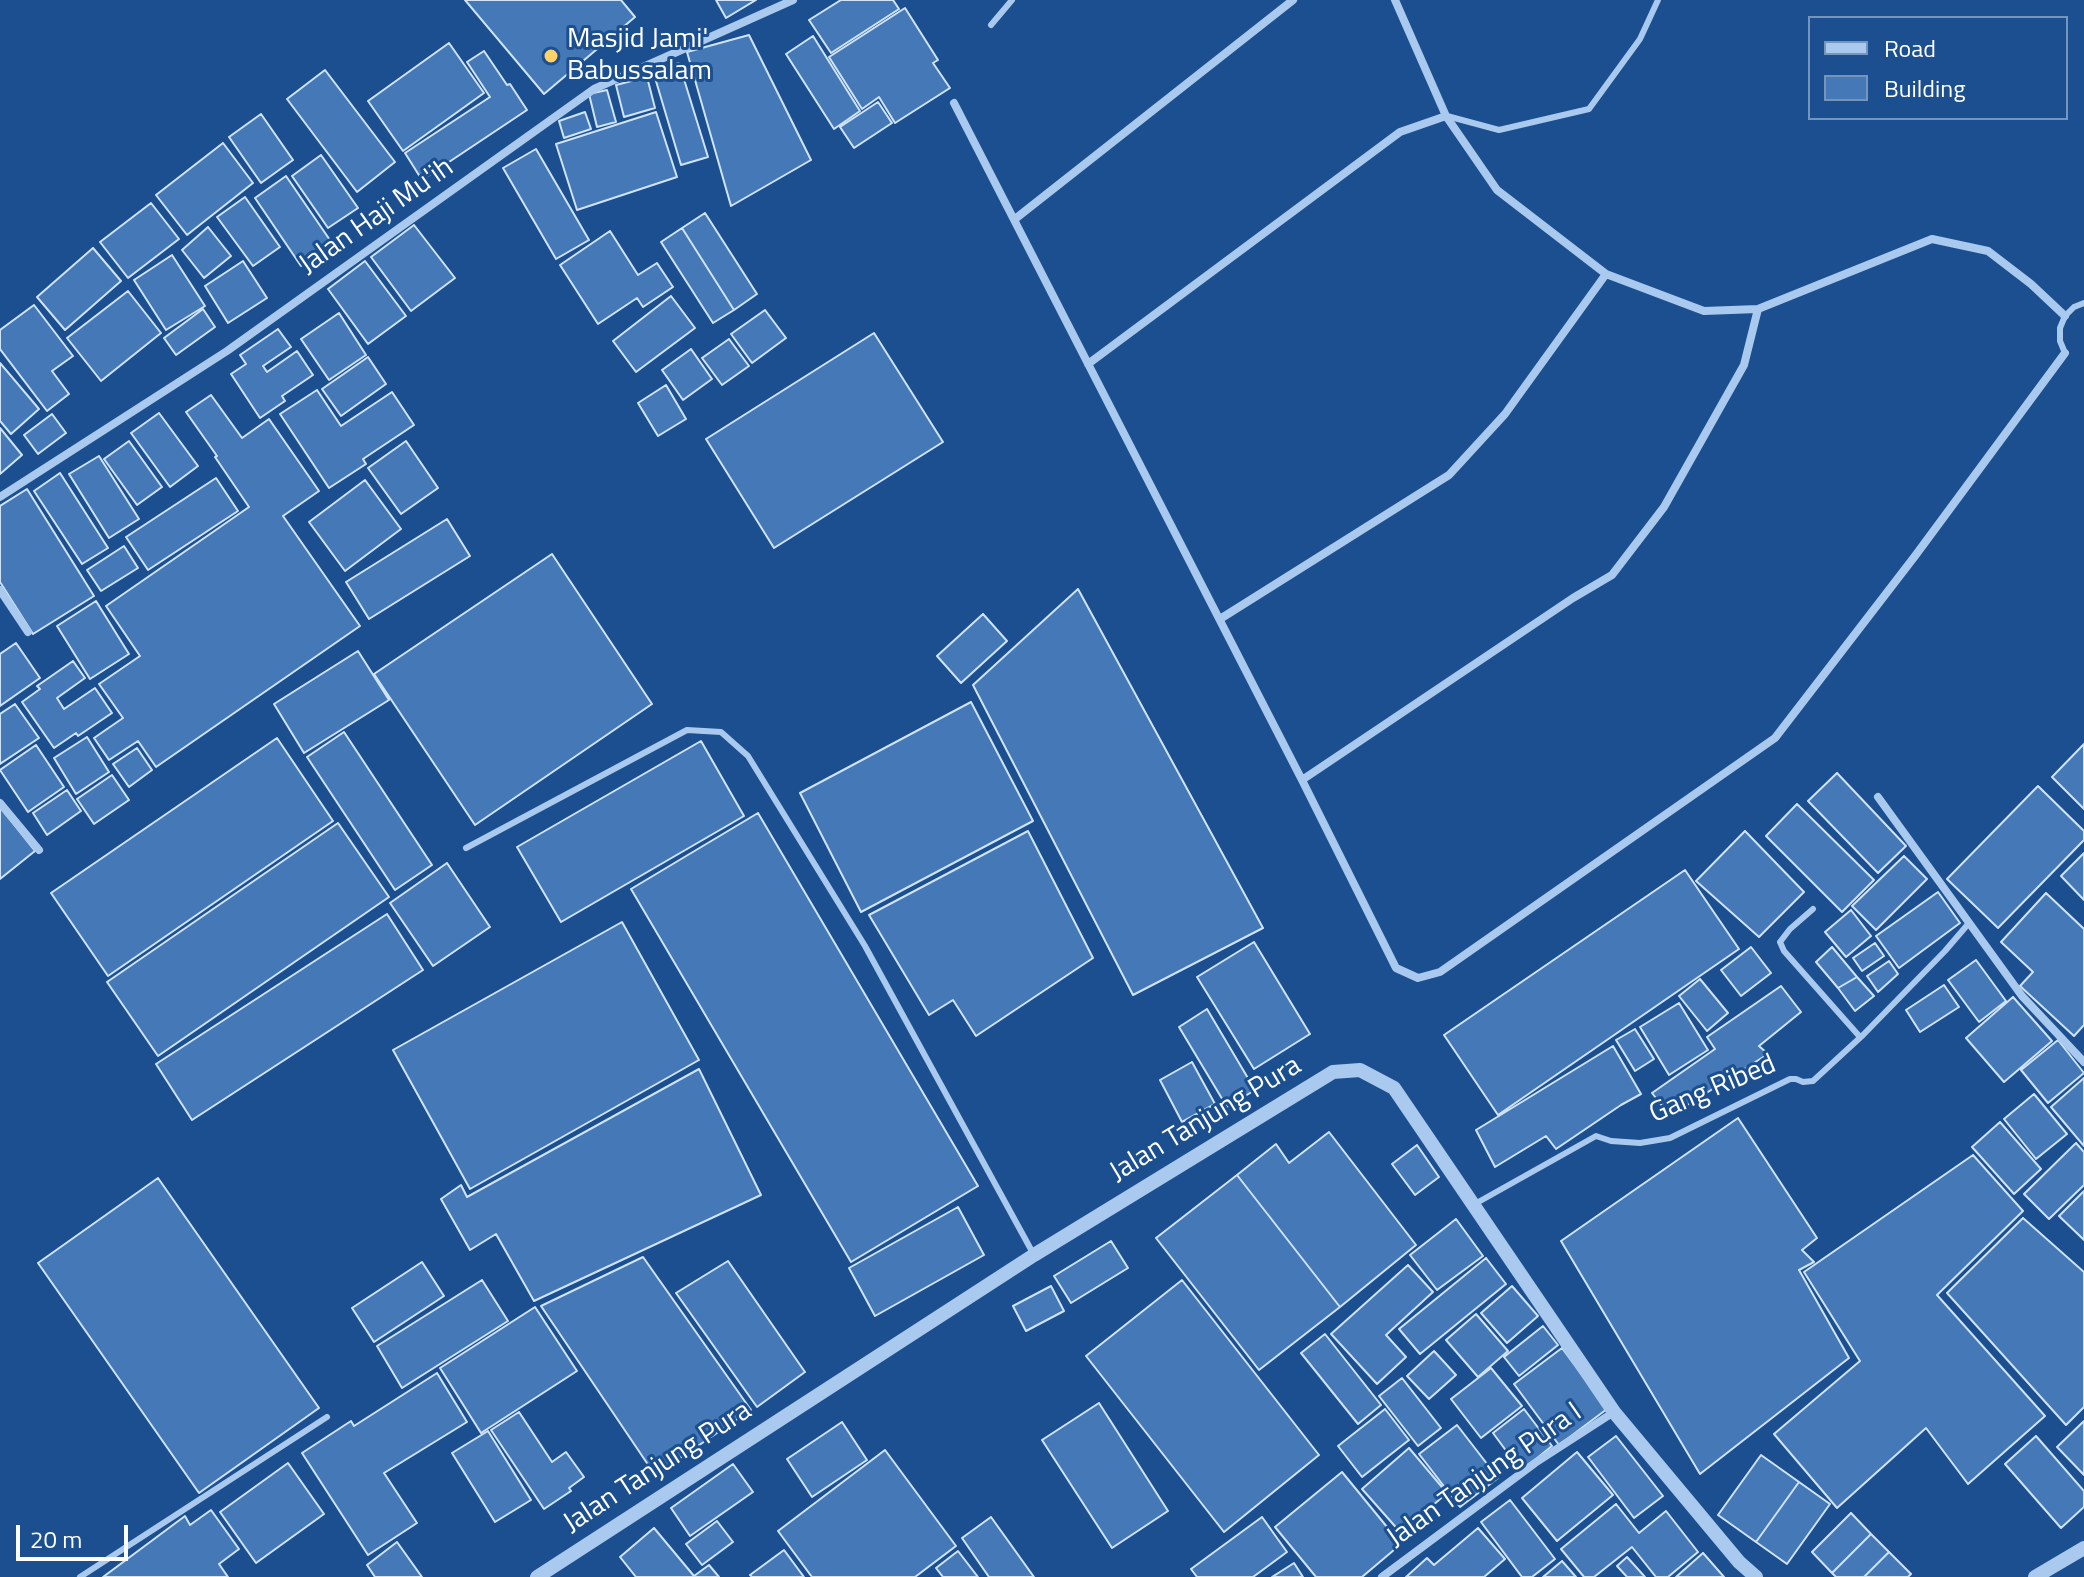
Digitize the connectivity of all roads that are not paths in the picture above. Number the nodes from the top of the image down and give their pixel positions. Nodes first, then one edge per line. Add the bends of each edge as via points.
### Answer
1 (793, 0) edge
2 (1012, 0) edge
3 (1293, 0) edge
4 (1395, 0) edge
5 (1658, 0) edge
6 (991, 25) dead end
7 (954, 103) dead end
8 (1446, 116) junction
9 (1015, 219) junction
10 (1606, 274) junction
11 (2084, 303) edge
12 (1758, 309) junction
13 (2065, 316) junction
14 (2065, 353) joint
15 (1088, 364) junction
16 (0, 497) edge
17 (0, 590) edge
18 (1220, 619) junction
19 (28, 632) dead end
20 (1302, 780) junction
21 (1878, 797) dead end
22 (0, 803) edge
23 (466, 848) dead end
24 (39, 850) dead end
25 (1813, 909) dead end
26 (1969, 923) junction
27 (1860, 1037) junction
28 (2084, 1062) edge
29 (1473, 1205) junction
30 (1034, 1255) junction
31 (1614, 1412) junction
32 (327, 1417) dead end
33 (2084, 1548) edge
34 (80, 1577) edge
35 (537, 1577) edge
36 (1382, 1577) edge
37 (1756, 1577) edge
38 (2035, 1577) edge

1 - 16 street, Jalan Haji Mu'ih via 594,89 227,351
2 - 6 lane
3 - 9 street
4 - 8 street
5 - 8 lane via 1640,39 1589,109 1499,130
7 - 9 street
8 - 10 street via 1497,190
8 - 15 street via 1400,132
9 - 15 street
10 - 12 street via 1704,311
10 - 18 street via 1505,414 1449,475
11 - 13 lane
12 - 13 street via 1932,239 1988,251
12 - 20 street via 1744,365 1664,507 1612,575
13 - 14 lane via 2060,341
14 - 20 street via 1775,738 1440,972 1418,978 1396,968
15 - 18 street
17 - 19 street
18 - 20 street
21 - 26 street
22 - 24 street
23 - 30 lane via 687,730 721,732 748,756 865,946
25 - 27 lane via 1780,942
26 - 27 lane, Gang Ribed
26 - 28 street via 2022,996
27 - 29 lane, Gang Ribed via 1813,1081 1790,1079 1670,1138 1640,1143 1596,1136
29 - 30 street, Jalan Tanjung Pura via 1394,1088 1360,1070 1333,1072
29 - 31 street, Jalan Tanjung Pura
30 - 35 street, Jalan Tanjung Pura
31 - 36 street, Jalan Tanjung Pura I via 1535,1463
31 - 37 street, Jalan Tanjung Pura
32 - 34 lane
33 - 38 street

